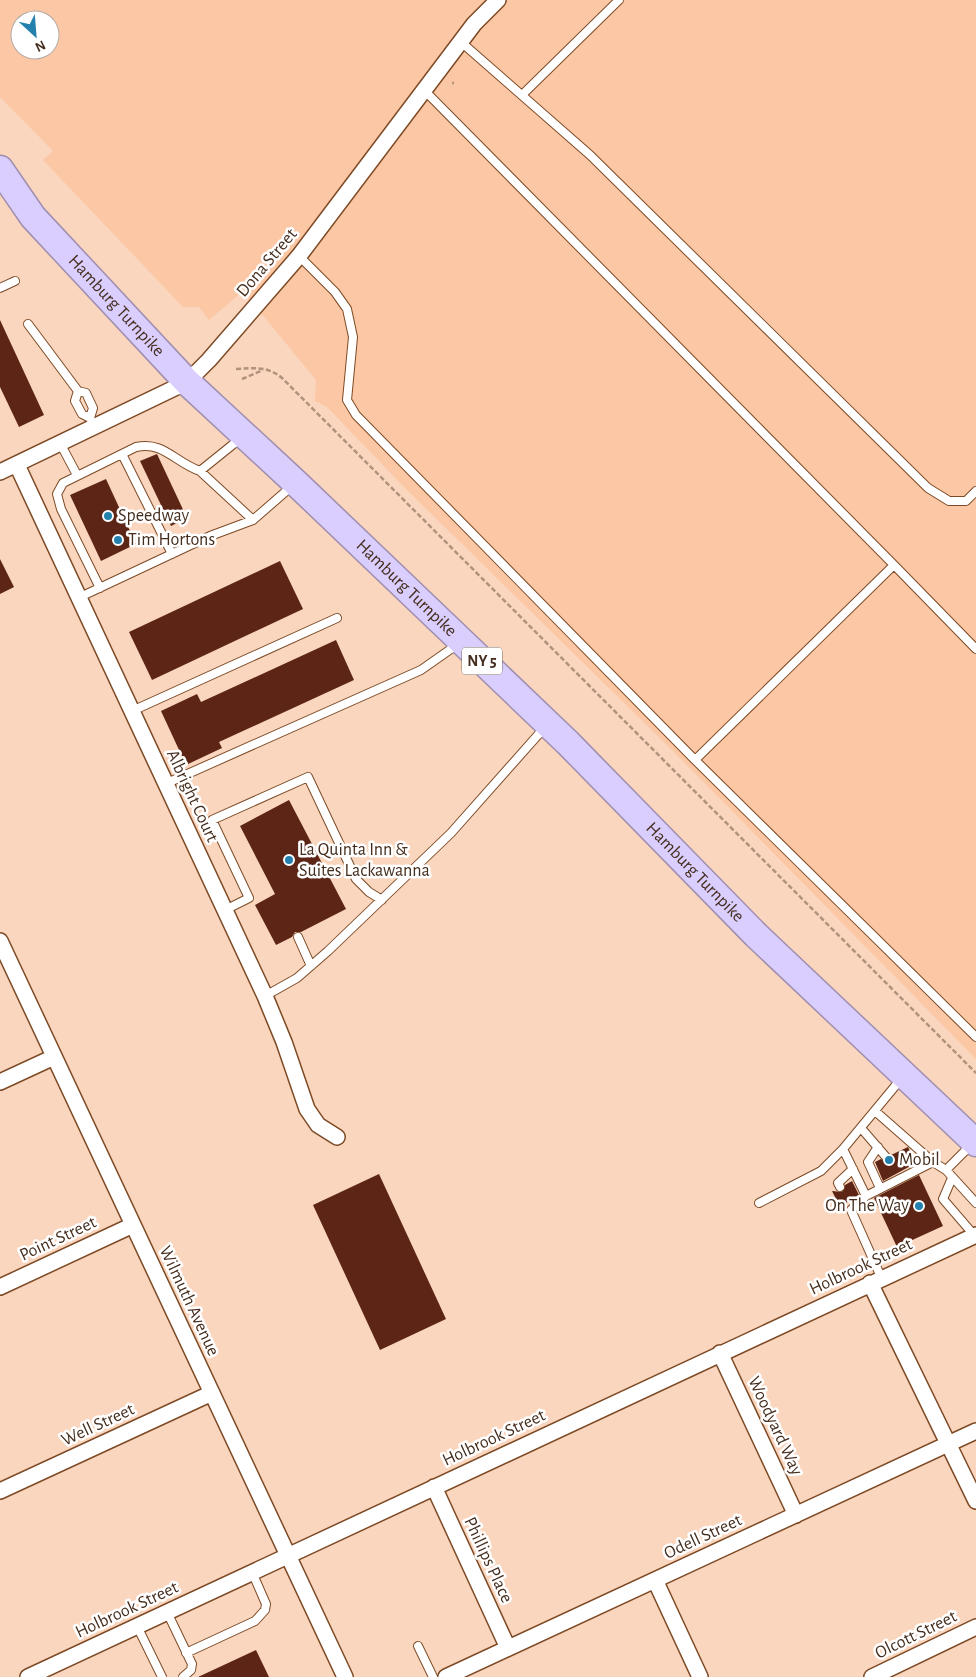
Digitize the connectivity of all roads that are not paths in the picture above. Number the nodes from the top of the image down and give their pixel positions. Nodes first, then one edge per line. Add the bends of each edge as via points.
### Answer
1 (498, 0) edge
2 (619, 0) edge
3 (461, 42) junction
4 (424, 90) junction
5 (522, 95) junction
6 (3, 179) edge
7 (298, 256) junction
8 (15, 281) dead end
9 (0, 288) edge
10 (28, 324) dead end
11 (187, 382) junction
12 (78, 391) junction
13 (92, 422) junction
14 (244, 436) junction
15 (60, 443) junction
16 (122, 454) junction
17 (17, 465) junction
18 (200, 471) junction
19 (0, 472) edge
20 (77, 475) junction
21 (296, 483) junction
22 (976, 491) edge
23 (253, 520) junction
24 (172, 554) junction
25 (894, 565) junction
26 (100, 588) junction
27 (78, 598) junction
28 (337, 618) dead end
29 (462, 641) junction
30 (976, 648) edge
31 (132, 711) junction
32 (548, 724) junction
33 (695, 760) junction
34 (165, 784) junction
35 (382, 900) junction
36 (225, 910) junction
37 (298, 937) dead end
38 (0, 941) edge
39 (312, 966) junction
40 (265, 996) junction
41 (976, 1037) edge
42 (54, 1057) junction
43 (904, 1075) junction
44 (0, 1082) edge
45 (875, 1111) junction
46 (861, 1128) junction
47 (338, 1137) dead end
48 (975, 1142) edge
49 (878, 1147) junction
50 (843, 1149) junction
51 (886, 1157) dead end
52 (933, 1162) junction
53 (853, 1169) junction
54 (946, 1170) junction
55 (952, 1178) junction
56 (840, 1187) dead end
57 (880, 1188) junction
58 (866, 1196) junction
59 (759, 1203) dead end
60 (976, 1203) edge
61 (133, 1225) junction
62 (975, 1235) edge
63 (876, 1280) junction
64 (0, 1287) edge
65 (720, 1353) junction
66 (212, 1392) junction
67 (976, 1431) edge
68 (949, 1444) junction
69 (434, 1487) junction
70 (0, 1491) edge
71 (976, 1502) edge
72 (796, 1515) junction
73 (288, 1555) junction
74 (252, 1572) junction
75 (655, 1580) junction
76 (166, 1612) junction
77 (136, 1626) junction
78 (976, 1627) edge
79 (418, 1646) dead end
80 (508, 1648) junction
81 (186, 1653) junction
82 (28, 1677) edge
83 (162, 1677) edge
84 (183, 1677) edge
85 (345, 1677) edge
86 (433, 1677) edge
87 (446, 1677) edge
88 (700, 1677) edge
89 (872, 1677) edge

1 - 3 street, Dona Street
2 - 5 lane
3 - 4 street, Dona Street
3 - 5 lane
4 - 7 street, Dona Street
4 - 25 lane
5 - 22 lane via 590,155 928,488 949,501 966,501
6 - 11 highway, Hamburg Turnpike / NY 5 via 33,216
7 - 11 street, Dona Street
7 - 33 lane via 335,292 347,309 353,337 347,400 356,415
8 - 9 lane
10 - 12 lane
11 - 13 street, Dona Street
11 - 14 highway, Hamburg Turnpike / NY 5
12 - 13 lane via 75,401 82,414
12 - 13 lane via 86,393 93,408
13 - 15 street, Dona Street
14 - 18 lane
14 - 21 highway, Hamburg Turnpike / NY 5
15 - 17 street, Dona Street
15 - 20 lane
16 - 18 lane via 153,444 181,463
16 - 20 lane
16 - 24 lane
17 - 19 street, Dona Street
17 - 27 street, Albright Court
18 - 23 lane
20 - 26 lane via 63,483 57,494 61,509
21 - 23 lane
21 - 29 highway, Hamburg Turnpike / NY 5
23 - 24 lane
24 - 26 lane
25 - 30 lane
25 - 33 lane
26 - 27 lane
27 - 31 street, Albright Court
28 - 31 lane
29 - 32 highway, Hamburg Turnpike / NY 5
29 - 34 lane via 421,670
31 - 34 street, Albright Court
32 - 35 lane via 452,833
32 - 43 highway, Hamburg Turnpike / NY 5 via 756,935
33 - 41 lane
34 - 36 street, Albright Court
35 - 36 lane via 356,879 308,777 212,820 249,898
35 - 39 lane
36 - 40 street, Albright Court
37 - 39 lane
38 - 42 street, Wilmuth Avenue
39 - 40 lane
40 - 47 street, Albright Court via 307,1109 318,1124
42 - 44 street
42 - 61 street, Wilmuth Avenue
43 - 45 lane
43 - 48 highway, Hamburg Turnpike / NY 5
45 - 46 lane
45 - 52 lane
46 - 49 lane
46 - 50 lane
48 - 54 lane
49 - 51 lane
49 - 57 lane via 868,1162
50 - 53 lane
50 - 59 lane via 821,1171
52 - 54 lane
52 - 57 lane via 901,1173
53 - 56 lane via 838,1182
53 - 58 lane
54 - 55 lane
55 - 60 lane
55 - 62 lane via 943,1198
57 - 58 lane
58 - 63 lane via 849,1206
61 - 64 street, Point Street
61 - 66 street, Wilmuth Avenue
62 - 63 street, Holbrook Street
63 - 65 street, Holbrook Street
63 - 68 street
65 - 69 street, Holbrook Street
65 - 72 street, Woodyard Way
66 - 70 street, Well Street
66 - 73 street, Wilmuth Avenue
67 - 68 street, Odell Street
68 - 71 street
68 - 72 street, Odell Street
69 - 73 street, Holbrook Street
69 - 80 street, Phillips Place
72 - 75 street, Odell Street
73 - 74 street, Holbrook Street
73 - 85 street, Wilmuth Avenue
74 - 76 street, Holbrook Street
74 - 81 lane via 266,1604 260,1617
75 - 80 street, Odell Street
75 - 88 street
76 - 77 street, Holbrook Street
76 - 81 lane
77 - 82 street, Holbrook Street
77 - 83 lane
78 - 89 street, Olcott Street
79 - 86 lane
80 - 87 street, Odell Street
81 - 84 lane via 192,1664 191,1670

